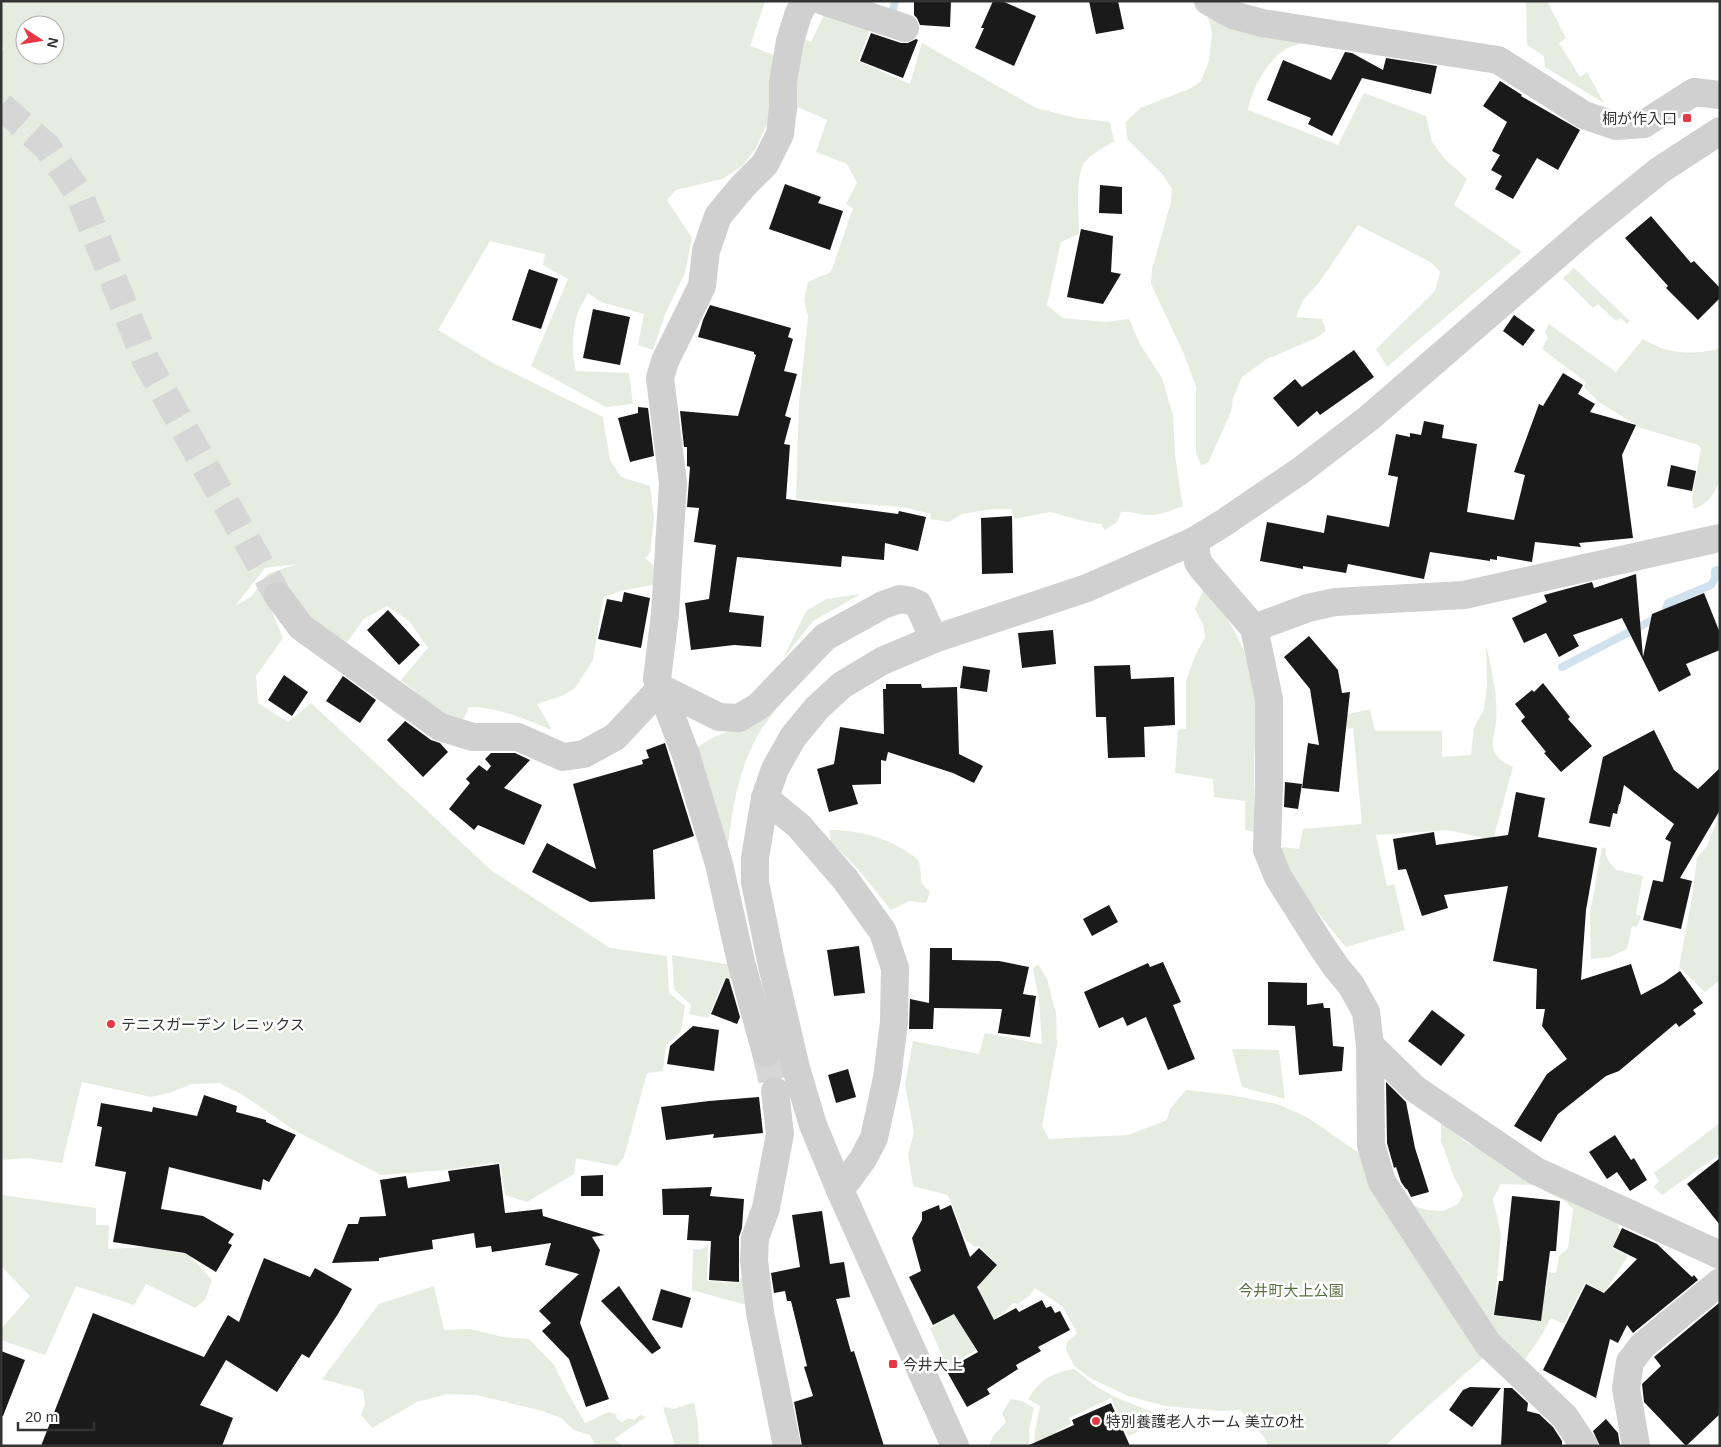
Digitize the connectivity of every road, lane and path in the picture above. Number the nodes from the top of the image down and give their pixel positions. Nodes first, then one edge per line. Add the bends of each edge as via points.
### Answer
1 (805, 1) edge
2 (823, 1) edge
3 (1208, 1) edge
4 (905, 28) dead end
5 (1720, 95) edge
6 (1720, 131) edge
7 (1720, 538) edge
8 (1194, 541) junction
9 (278, 596) tunnel mouth
10 (1254, 628) junction
11 (934, 639) junction
12 (661, 688) junction
13 (765, 798) junction
14 (1370, 1045) junction
15 (766, 1054) tunnel mouth
16 (775, 1091) tunnel mouth
17 (840, 1190) junction
18 (1720, 1255) edge
19 (1720, 1282) edge
20 (787, 1446) edge
21 (954, 1446) edge
22 (1584, 1446) edge
23 (1636, 1446) edge

1 - 12 street via 790,41 783,82 780,134 765,164 718,216 706,251 702,286 664,361 660,378 674,483 657,679
2 - 4 street
3 - 5 street via 1233,15 1262,24 1498,60 1584,115 1616,126 1644,124 1694,92
6 - 8 street via 1660,170 1587,229 1369,418 1300,471
7 - 10 street via 1464,595 1335,602 1308,608
8 - 10 street via 1198,562
8 - 11 street via 1088,588
9 - 12 street via 301,628 440,727 473,737 518,737 563,757 584,754 615,737
10 - 14 street via 1268,700 1267,850 1278,877 1366,1012
11 - 12 street via 918,604 900,599 824,637 759,706 739,718 719,718
11 - 13 street via 882,661 842,686 817,708 793,737 775,769
12 - 15 street via 686,755 719,864
13 - 17 street via 756,850 755,882 796,1068
13 - 17 street via 799,826 845,879 883,932 895,968 894,1022 887,1078 874,1138
14 - 18 street via 1415,1089 1536,1171
14 - 22 street via 1371,1145 1382,1182 1488,1344 1565,1417
16 - 20 street via 780,1134 766,1208 755,1238 754,1260 760,1313
17 - 21 street
19 - 23 street via 1642,1346 1630,1362 1626,1388

